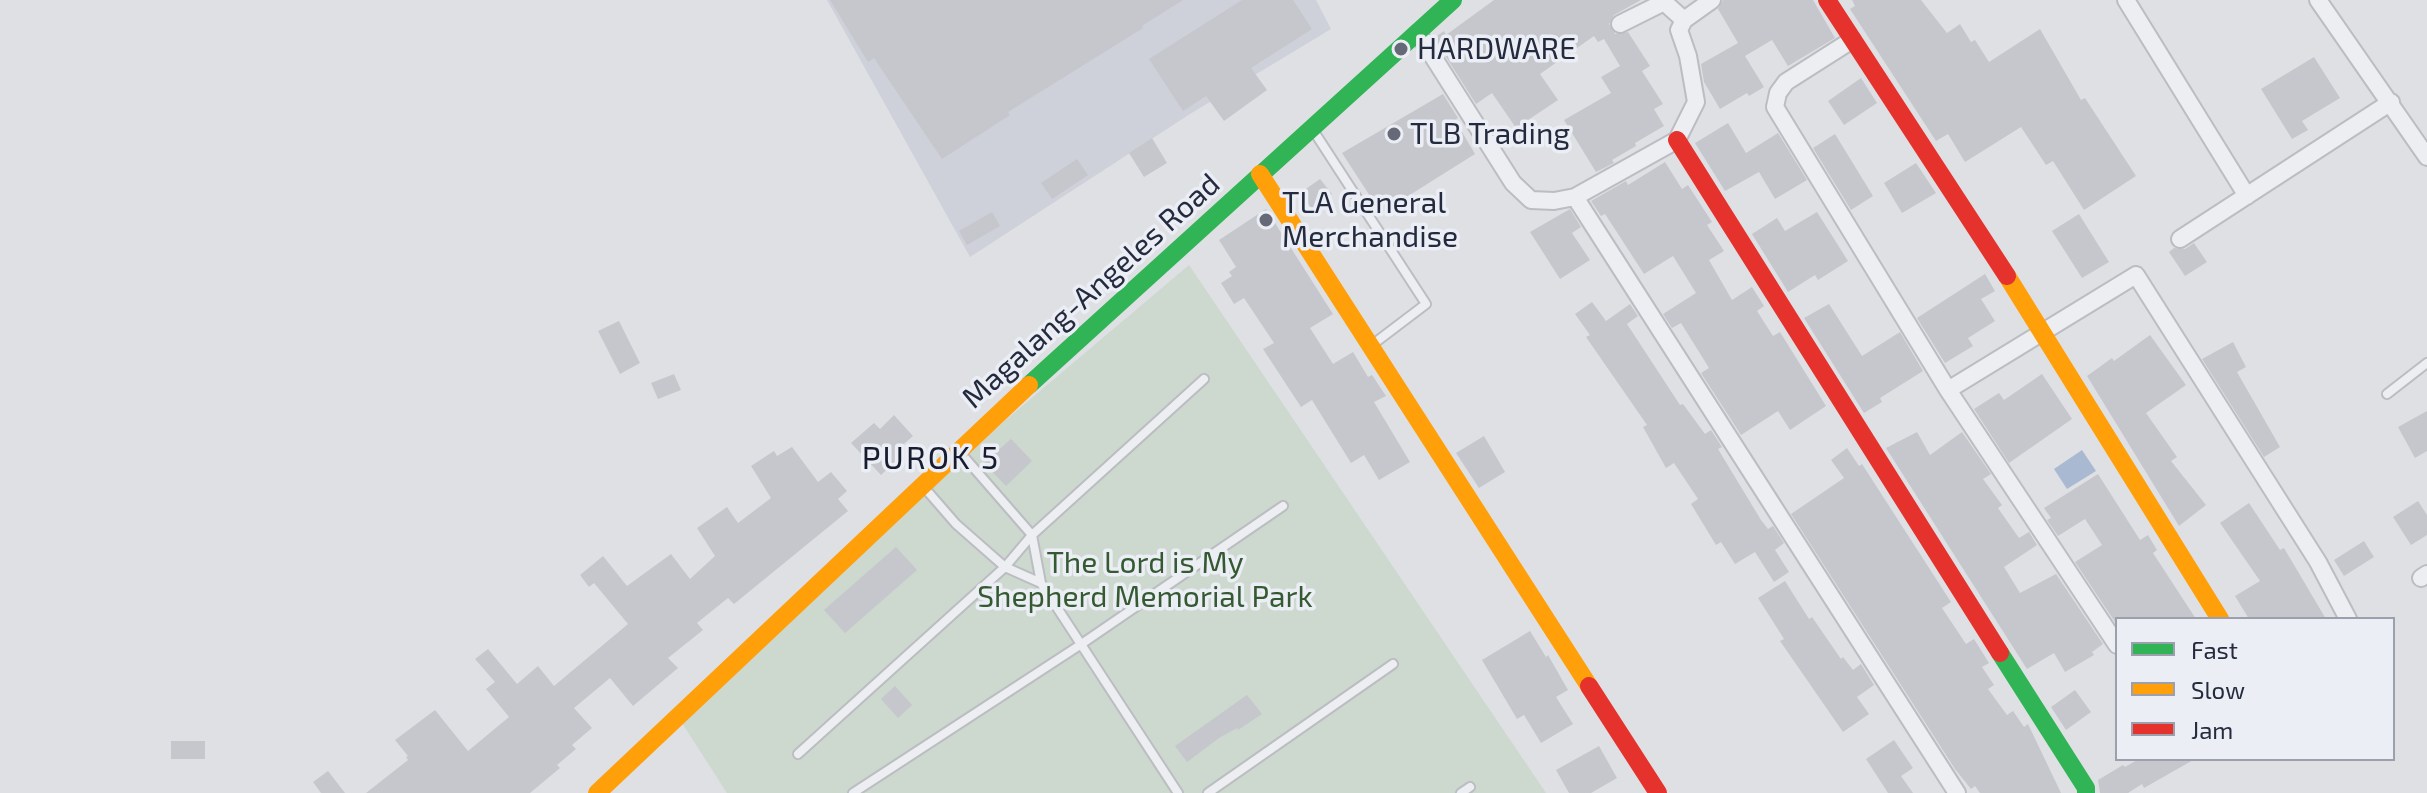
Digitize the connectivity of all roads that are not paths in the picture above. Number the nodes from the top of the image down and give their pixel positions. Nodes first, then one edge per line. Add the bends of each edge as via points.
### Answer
1 (1453, 0) edge
2 (1712, 0) edge
3 (1827, 0) edge
4 (2126, 0) edge
5 (2318, 0) edge
6 (1684, 20) junction
7 (1620, 24) dead end
8 (1418, 33) junction
9 (1852, 40) junction
10 (2391, 102) junction
11 (1312, 128) junction
12 (1677, 140) junction
13 (2427, 157) edge
14 (1260, 174) junction
15 (2247, 196) junction
16 (1575, 197) junction
17 (2180, 239) dead end
18 (2043, 332) junction
19 (1372, 345) junction
20 (2427, 363) edge
21 (1204, 379) dead end
22 (1948, 390) junction
23 (2387, 394) dead end
24 (958, 450) junction
25 (922, 486) junction
26 (1283, 506) dead end
27 (1032, 535) junction
28 (1005, 567) junction
29 (1041, 583) junction
30 (2219, 617) edge
31 (2347, 617) edge
32 (2115, 642) edge
33 (1080, 645) junction
34 (1393, 664) dead end
35 (798, 754) dead end
36 (1470, 787) dead end
37 (597, 793) edge
38 (853, 793) edge
39 (1178, 793) edge
40 (1208, 793) edge
41 (1461, 793) edge
42 (1658, 793) edge
43 (1957, 793) edge
44 (2086, 793) edge

1 - 8 street, Magalang-Angeles Road
2 - 6 street
3 - 9 street
4 - 15 street
5 - 10 street
6 - 7 street via 1664,2
6 - 12 street via 1679,30 1696,102
8 - 11 street, Magalang-Angeles Road
8 - 16 street via 1513,183 1531,200
9 - 18 street
9 - 22 street via 1786,82 1775,107
10 - 13 street
10 - 15 street
11 - 14 street, Magalang-Angeles Road
11 - 19 lane via 1426,304
12 - 16 street
12 - 44 street
14 - 19 street
14 - 24 street, Magalang-Angeles Road
15 - 17 street
16 - 43 street
18 - 22 street
18 - 30 street
18 - 31 street via 2136,275 2264,474
19 - 42 street
20 - 23 lane
21 - 27 lane
22 - 32 street
24 - 25 street, Magalang-Angeles Road
24 - 27 lane
25 - 28 lane
25 - 37 street, Magalang-Angeles Road
26 - 33 lane
27 - 28 lane
27 - 29 lane
28 - 29 lane
28 - 35 lane
29 - 33 lane
33 - 38 lane
33 - 39 lane
34 - 40 lane
36 - 41 lane

